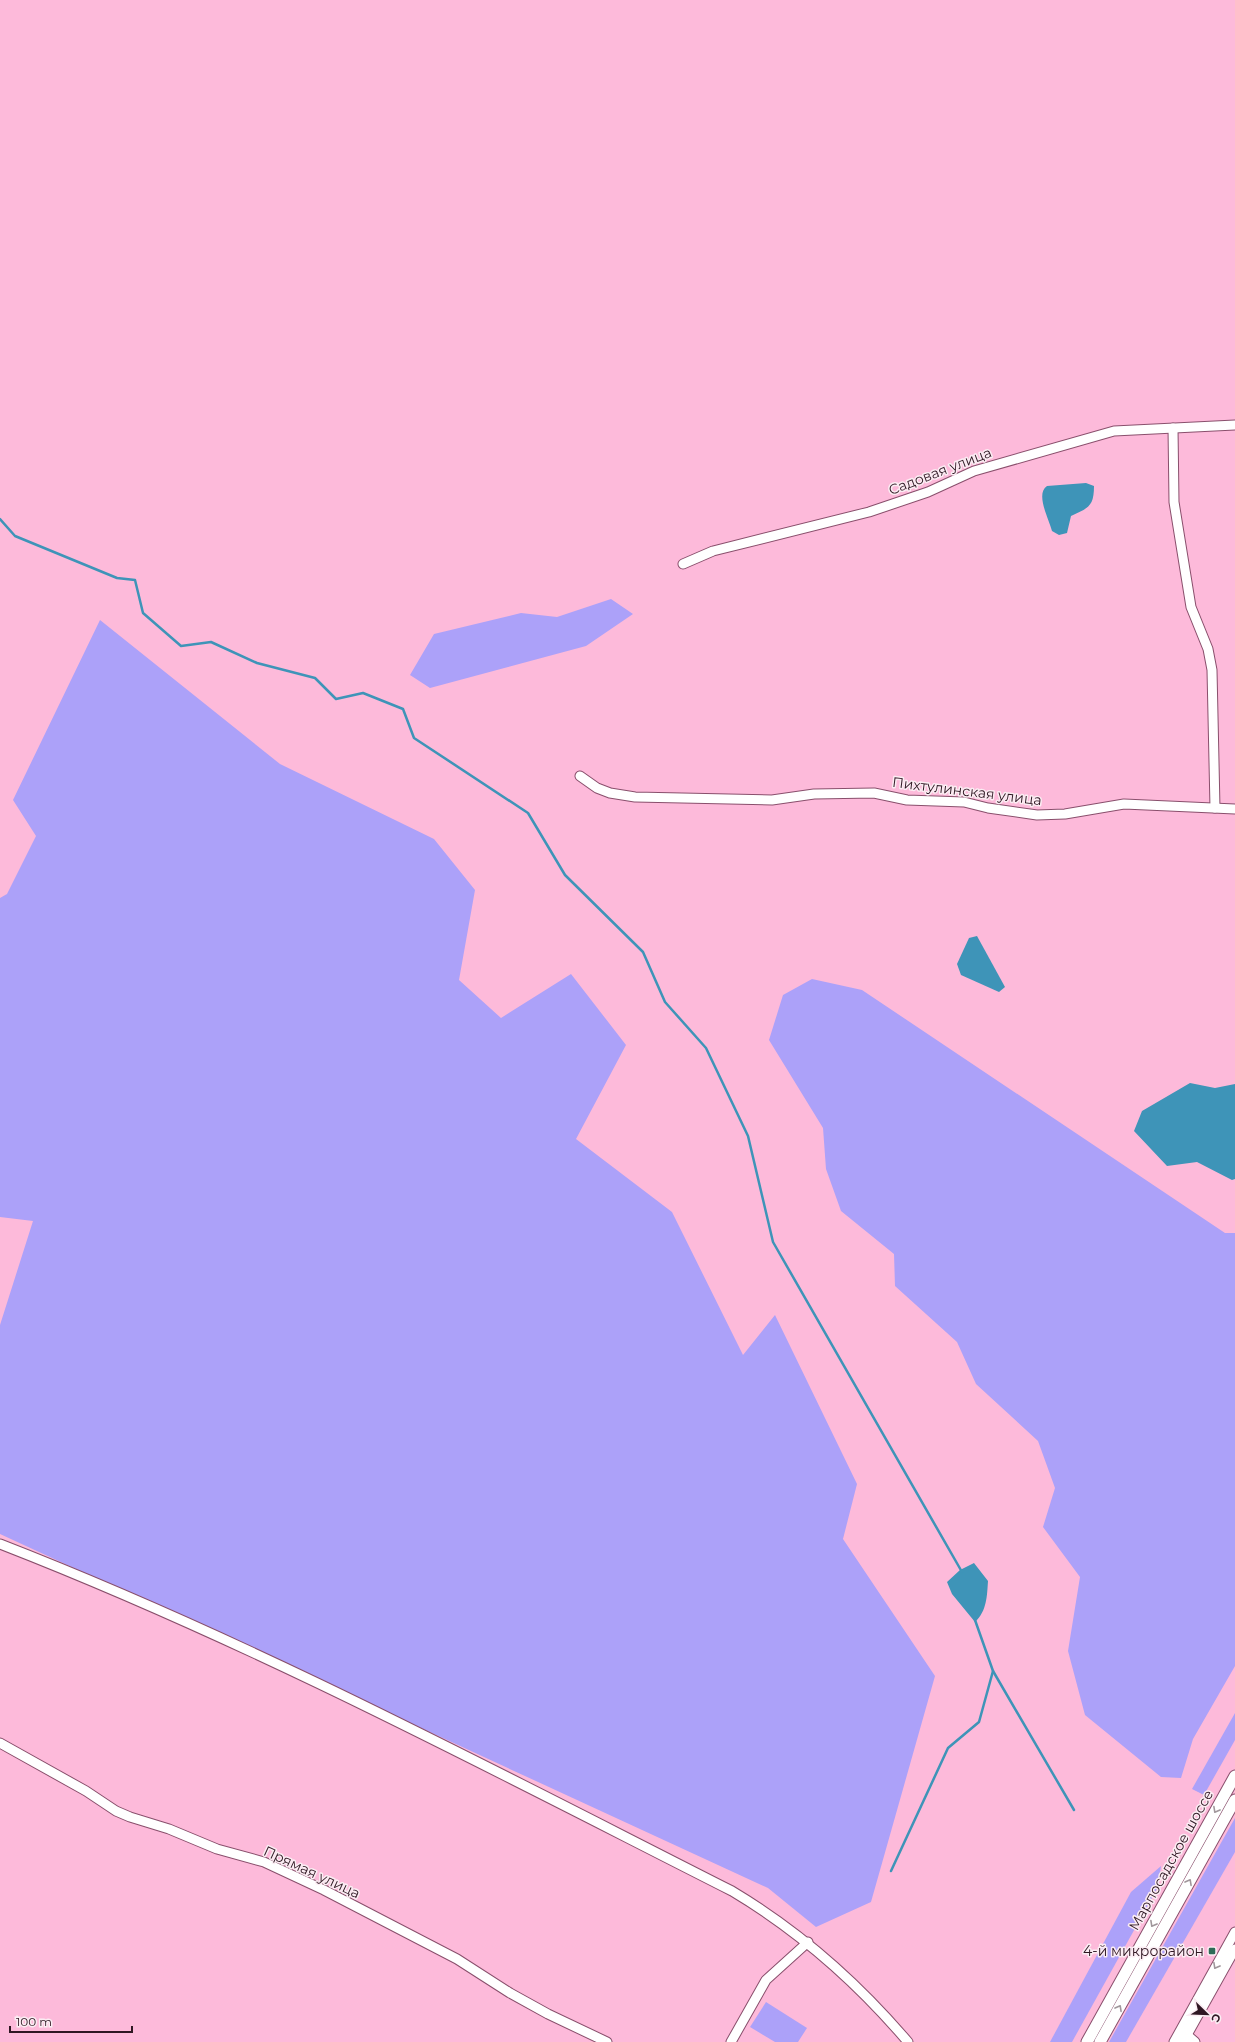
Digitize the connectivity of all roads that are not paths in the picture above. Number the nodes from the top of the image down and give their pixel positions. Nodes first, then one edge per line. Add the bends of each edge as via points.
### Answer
1 (1235, 425) edge
2 (1174, 428) junction
3 (682, 564) dead end
4 (580, 776) dead end
5 (1215, 808) junction
6 (1235, 809) edge
7 (0, 1544) edge
8 (0, 1743) edge
9 (1235, 1776) edge
10 (1235, 1800) edge
11 (1235, 1932) edge
12 (808, 1942) junction
13 (1235, 1949) edge
14 (1180, 2039) edge
15 (607, 2042) edge
16 (731, 2042) edge
17 (908, 2042) edge
18 (1087, 2042) edge
19 (1100, 2042) edge
20 (1195, 2042) edge

1 - 2 street, Садовая улица
2 - 3 street, Садовая улица via 1114,431 974,471 928,492 870,512 713,551
2 - 5 street via 1174,502 1191,607 1208,649 1212,670
4 - 5 street, Пихтулинская улица via 597,788 610,793 636,797 772,800 814,794 874,793 907,800 964,802 1037,815 1065,814 1124,804
5 - 6 street, Пихтулинская улица
7 - 12 street via 218,1636 403,1724 732,1891
8 - 15 street, Прямая улица via 130,1818 175,1831 217,1849 264,1862 324,1890 457,1959 548,2014
9 -> 18 main road, Марпосадское шоссе
19 -> 10 main road, Марпосадское шоссе
11 -> 14 street
12 - 16 street via 766,1980
12 - 17 street via 886,2017
13 - 14 street
14 - 20 street

